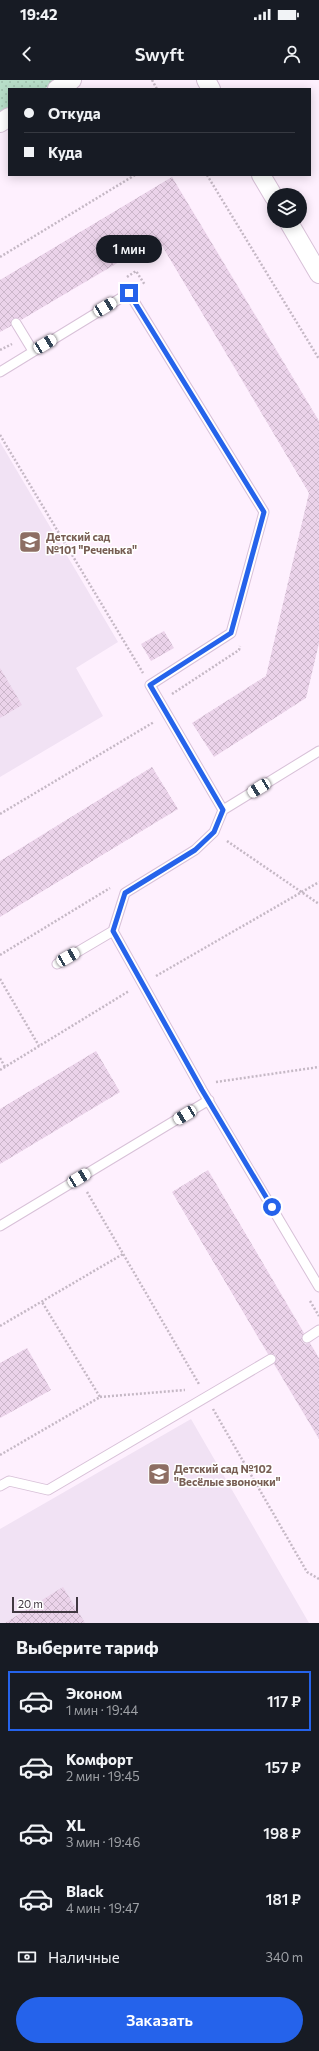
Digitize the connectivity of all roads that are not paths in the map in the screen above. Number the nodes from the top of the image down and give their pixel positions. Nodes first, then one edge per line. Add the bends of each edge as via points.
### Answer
1 (72, 80) edge
2 (59, 88) edge
3 (262, 176) edge
4 (269, 188) edge
5 (292, 228) edge
6 (319, 274) edge
7 (16, 323) dead end
8 (33, 351) junction
9 (0, 372) edge
10 (319, 751) edge
11 (223, 810) junction
12 (113, 931) junction
13 (57, 964) dead end
14 (208, 1100) junction
15 (0, 1226) edge
16 (319, 1287) edge
17 (319, 1330) edge
18 (307, 1338) dead end
19 (271, 1359) dead end
20 (0, 1486) edge

1 - 2 street
3 - 4 street
5 - 6 street
7 - 8 lane
8 - 9 lane
8 - 11 lane via 129,293 264,512 231,633 150,685
10 - 11 lane
11 - 12 lane via 214,832 195,850 125,893
12 - 13 lane
12 - 14 lane
14 - 15 lane
14 - 16 lane
17 - 18 lane
19 - 20 lane via 204,1392 48,1490 9,1481

